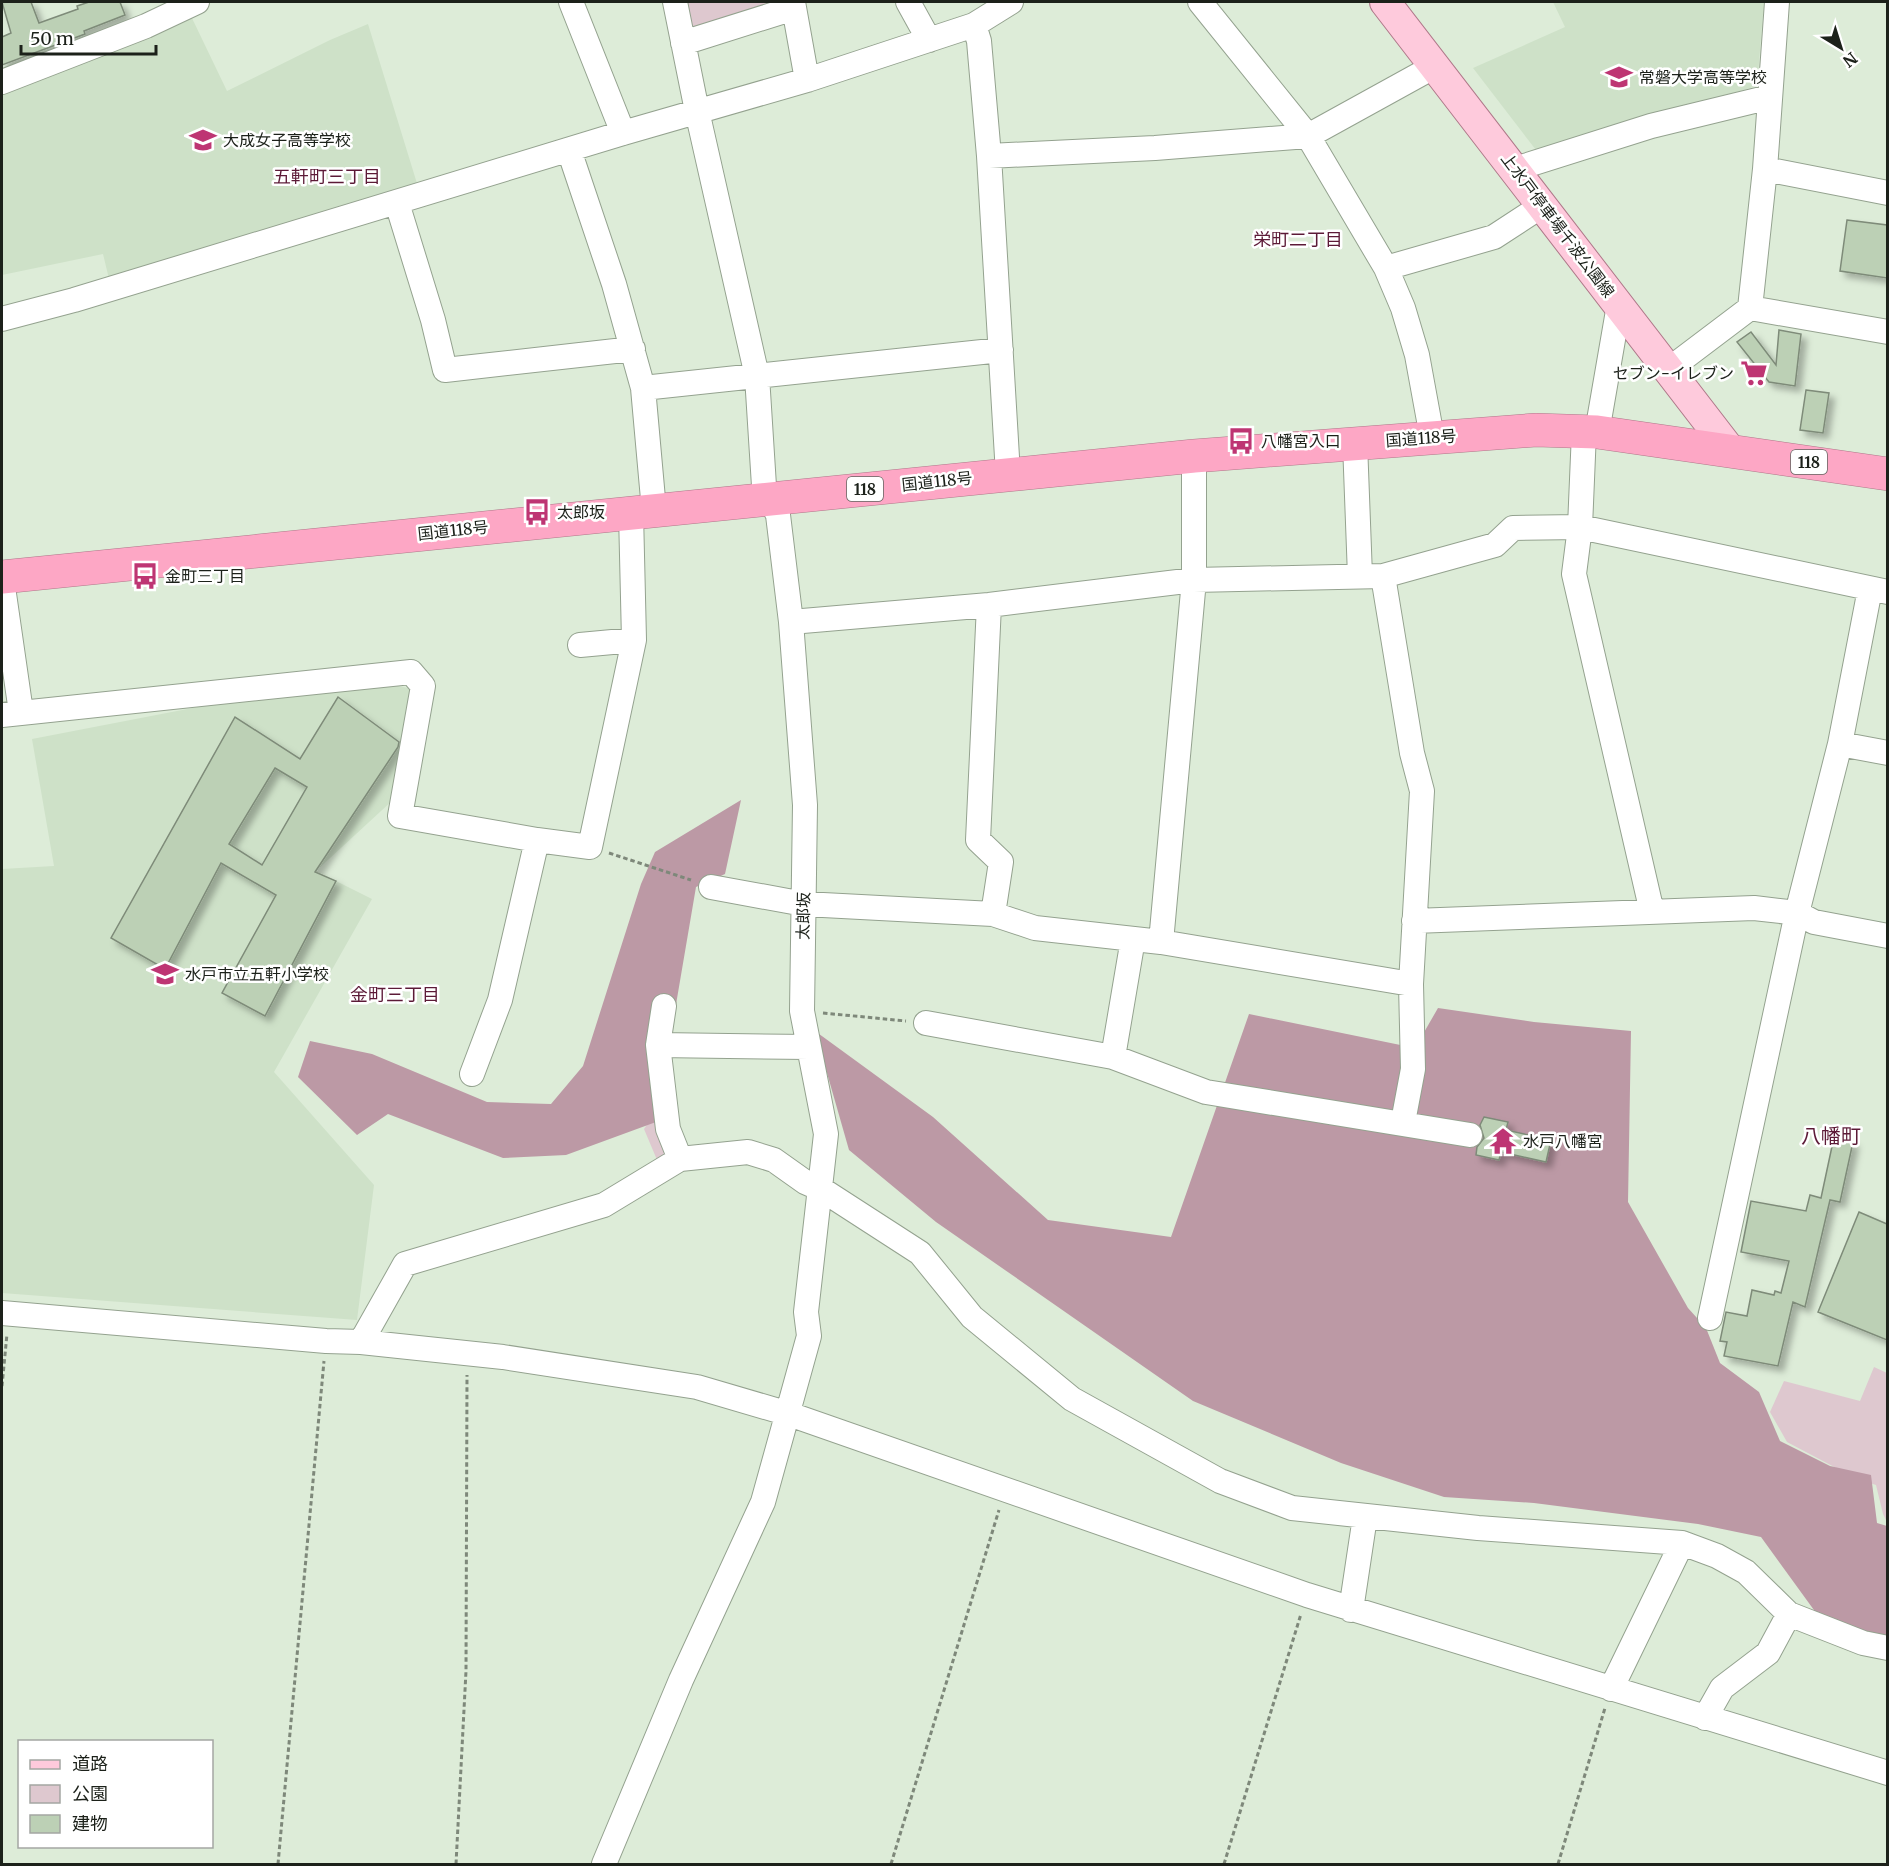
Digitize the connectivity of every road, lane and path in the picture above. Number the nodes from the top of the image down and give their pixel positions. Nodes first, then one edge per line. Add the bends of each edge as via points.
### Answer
1 (197, 2) edge
2 (571, 2) edge
3 (675, 2) edge
4 (908, 2) edge
5 (1011, 2) edge
6 (1200, 2) edge
7 (1385, 2) edge
8 (1777, 2) edge
9 (793, 5) edge
10 (974, 25) junction
11 (929, 40) junction
12 (683, 43) junction
13 (1436, 66) junction
14 (807, 80) junction
15 (2, 82) edge
16 (1770, 97) junction
17 (697, 111) junction
18 (623, 133) junction
19 (1308, 136) junction
20 (570, 150) junction
21 (989, 156) junction
22 (1515, 169) junction
23 (1765, 169) junction
24 (1887, 193) edge
25 (397, 203) junction
26 (1543, 205) junction
27 (1386, 268) junction
28 (1619, 305) junction
29 (1750, 308) junction
30 (2, 319) edge
31 (1887, 332) edge
32 (633, 349) junction
33 (1001, 350) junction
34 (1668, 370) junction
35 (757, 376) junction
36 (643, 388) junction
37 (1590, 432) junction
38 (1432, 437) junction
39 (1355, 443) junction
40 (1730, 450) junction
41 (1194, 456) junction
42 (1008, 474) junction
43 (1887, 474) edge
44 (771, 499) junction
45 (642, 512) junction
46 (1580, 527) junction
47 (1372, 576) junction
48 (2, 578) edge
49 (1194, 580) junction
50 (1879, 590) edge
51 (989, 605) junction
52 (791, 622) junction
53 (634, 640) junction
54 (580, 645) dead end
55 (11, 713) edge
56 (1840, 744) junction
57 (1887, 753) edge
58 (537, 840) junction
59 (590, 847) junction
60 (711, 887) joint
61 (804, 904) junction
62 (1652, 912) junction
63 (1797, 913) junction
64 (993, 914) junction
65 (1414, 921) junction
66 (1887, 936) edge
67 (1133, 939) junction
68 (1161, 942) junction
69 (1411, 984) junction
70 (664, 1006) dead end
71 (802, 1011) junction
72 (926, 1023) joint
73 (658, 1045) junction
74 (809, 1047) junction
75 (1113, 1057) junction
76 (472, 1074) dead end
77 (1403, 1122) junction
78 (1470, 1135) dead end
79 (680, 1159) junction
80 (821, 1189) junction
81 (5, 1313) edge
82 (1710, 1318) dead end
83 (326, 1341) junction
84 (361, 1342) junction
85 (467, 1354) junction
86 (2, 1386) edge
87 (789, 1414) junction
88 (1006, 1489) junction
89 (1365, 1517) junction
90 (1682, 1543) junction
91 (1306, 1595) junction
92 (1352, 1610) junction
93 (1789, 1614) junction
94 (1887, 1648) edge
95 (1611, 1689) junction
96 (1704, 1718) junction
97 (1887, 1773) edge
98 (278, 1864) edge
99 (456, 1864) edge
100 (604, 1864) edge
101 (891, 1864) edge
102 (1224, 1864) edge
103 (1558, 1864) edge

1 - 15 street
2 - 18 street
3 - 12 street, 太郎坂
4 - 11 street
5 - 10 street
6 - 19 street
7 - 13 main road, 上水戸停車場千波公園線
8 - 16 street
9 - 12 street
9 - 14 street
10 - 11 street
10 - 21 street via 979,41
11 - 14 street
12 - 17 street, 太郎坂
13 - 19 street
13 - 22 main road, 上水戸停車場千波公園線
14 - 17 street
16 - 22 street via 1651,126
16 - 23 street
17 - 18 street
17 - 35 street, 太郎坂
18 - 20 street
19 - 21 street
19 - 27 street
20 - 25 street
20 - 32 street
21 - 33 street
22 - 26 main road, 上水戸停車場千波公園線
23 - 24 street
23 - 29 street
25 - 30 street
25 - 32 street via 445,370
26 - 27 street via 1494,237
26 - 28 main road, 上水戸停車場千波公園線
27 - 38 street via 1417,355
28 - 34 main road, 上水戸停車場千波公園線
28 - 37 street
29 - 31 street
29 - 34 street
32 - 36 street
33 - 35 street
33 - 42 street
34 - 40 main road, 上水戸停車場千波公園線
35 - 36 street
35 - 44 street, 太郎坂 via 764,486
36 - 45 street
37 - 38 highway, 国道118号 / 118 via 1536,430
37 - 40 highway, 国道118号 / 118
37 - 46 street
38 - 39 highway, 国道118号 / 118
39 - 41 highway, 国道118号 / 118
39 - 47 street
40 - 43 highway, 118
41 - 42 highway, 国道118号 / 118
41 - 49 street
42 - 44 highway, 国道118号 / 118
44 - 45 highway, 国道118号 / 118
44 - 52 street, 太郎坂 via 778,515
45 - 48 highway, 国道118号 / 118
45 - 53 street
46 - 47 street via 1513,528 1495,545
46 - 50 street
46 - 62 street via 1574,574
47 - 49 street
47 - 65 street via 1422,791
48 - 55 street
49 - 51 street
49 - 68 street
50 - 56 street
51 - 52 street
51 - 64 street via 978,840 1001,862
52 - 61 street, 太郎坂 via 805,805
53 - 54 street
53 - 59 street
55 - 58 street via 411,672 423,686 400,816
56 - 57 street
56 - 63 street
58 - 59 street
58 - 76 street via 500,1000
59 - 60 path
60 - 61 street
61 - 64 street
61 - 71 street, 太郎坂
62 - 63 street via 1754,908
62 - 65 street
63 - 66 street via 1814,921
63 - 82 street
64 - 67 street via 1035,928
65 - 69 street
67 - 68 street
67 - 75 street
68 - 69 street
69 - 77 street via 1413,1069
70 - 73 street
71 - 72 path
71 - 74 street, 太郎坂
72 - 75 street
73 - 74 street
73 - 79 street via 668,1129
74 - 80 street, 太郎坂 via 826,1134
75 - 77 street via 1206,1092
77 - 78 street
79 - 80 street via 748,1152 774,1160
79 - 84 street via 604,1205 405,1264
80 - 87 street, 太郎坂 via 806,1311 809,1336
80 - 89 street via 920,1252 972,1317 1072,1398 1220,1481 1292,1508
81 - 83 street
81 - 86 path
83 - 84 street
83 - 98 path
84 - 85 street
85 - 87 street via 697,1387
85 - 99 path via 466,1671
87 - 88 street
87 - 100 street, 太郎坂 via 763,1502 681,1680
88 - 91 street
88 - 101 path
89 - 90 street
89 - 92 street
90 - 93 street via 1746,1572
90 - 95 street
91 - 92 street
91 - 102 path
92 - 95 street
93 - 94 street
93 - 96 street via 1768,1653 1722,1688
95 - 96 street
95 - 103 path
96 - 97 street

